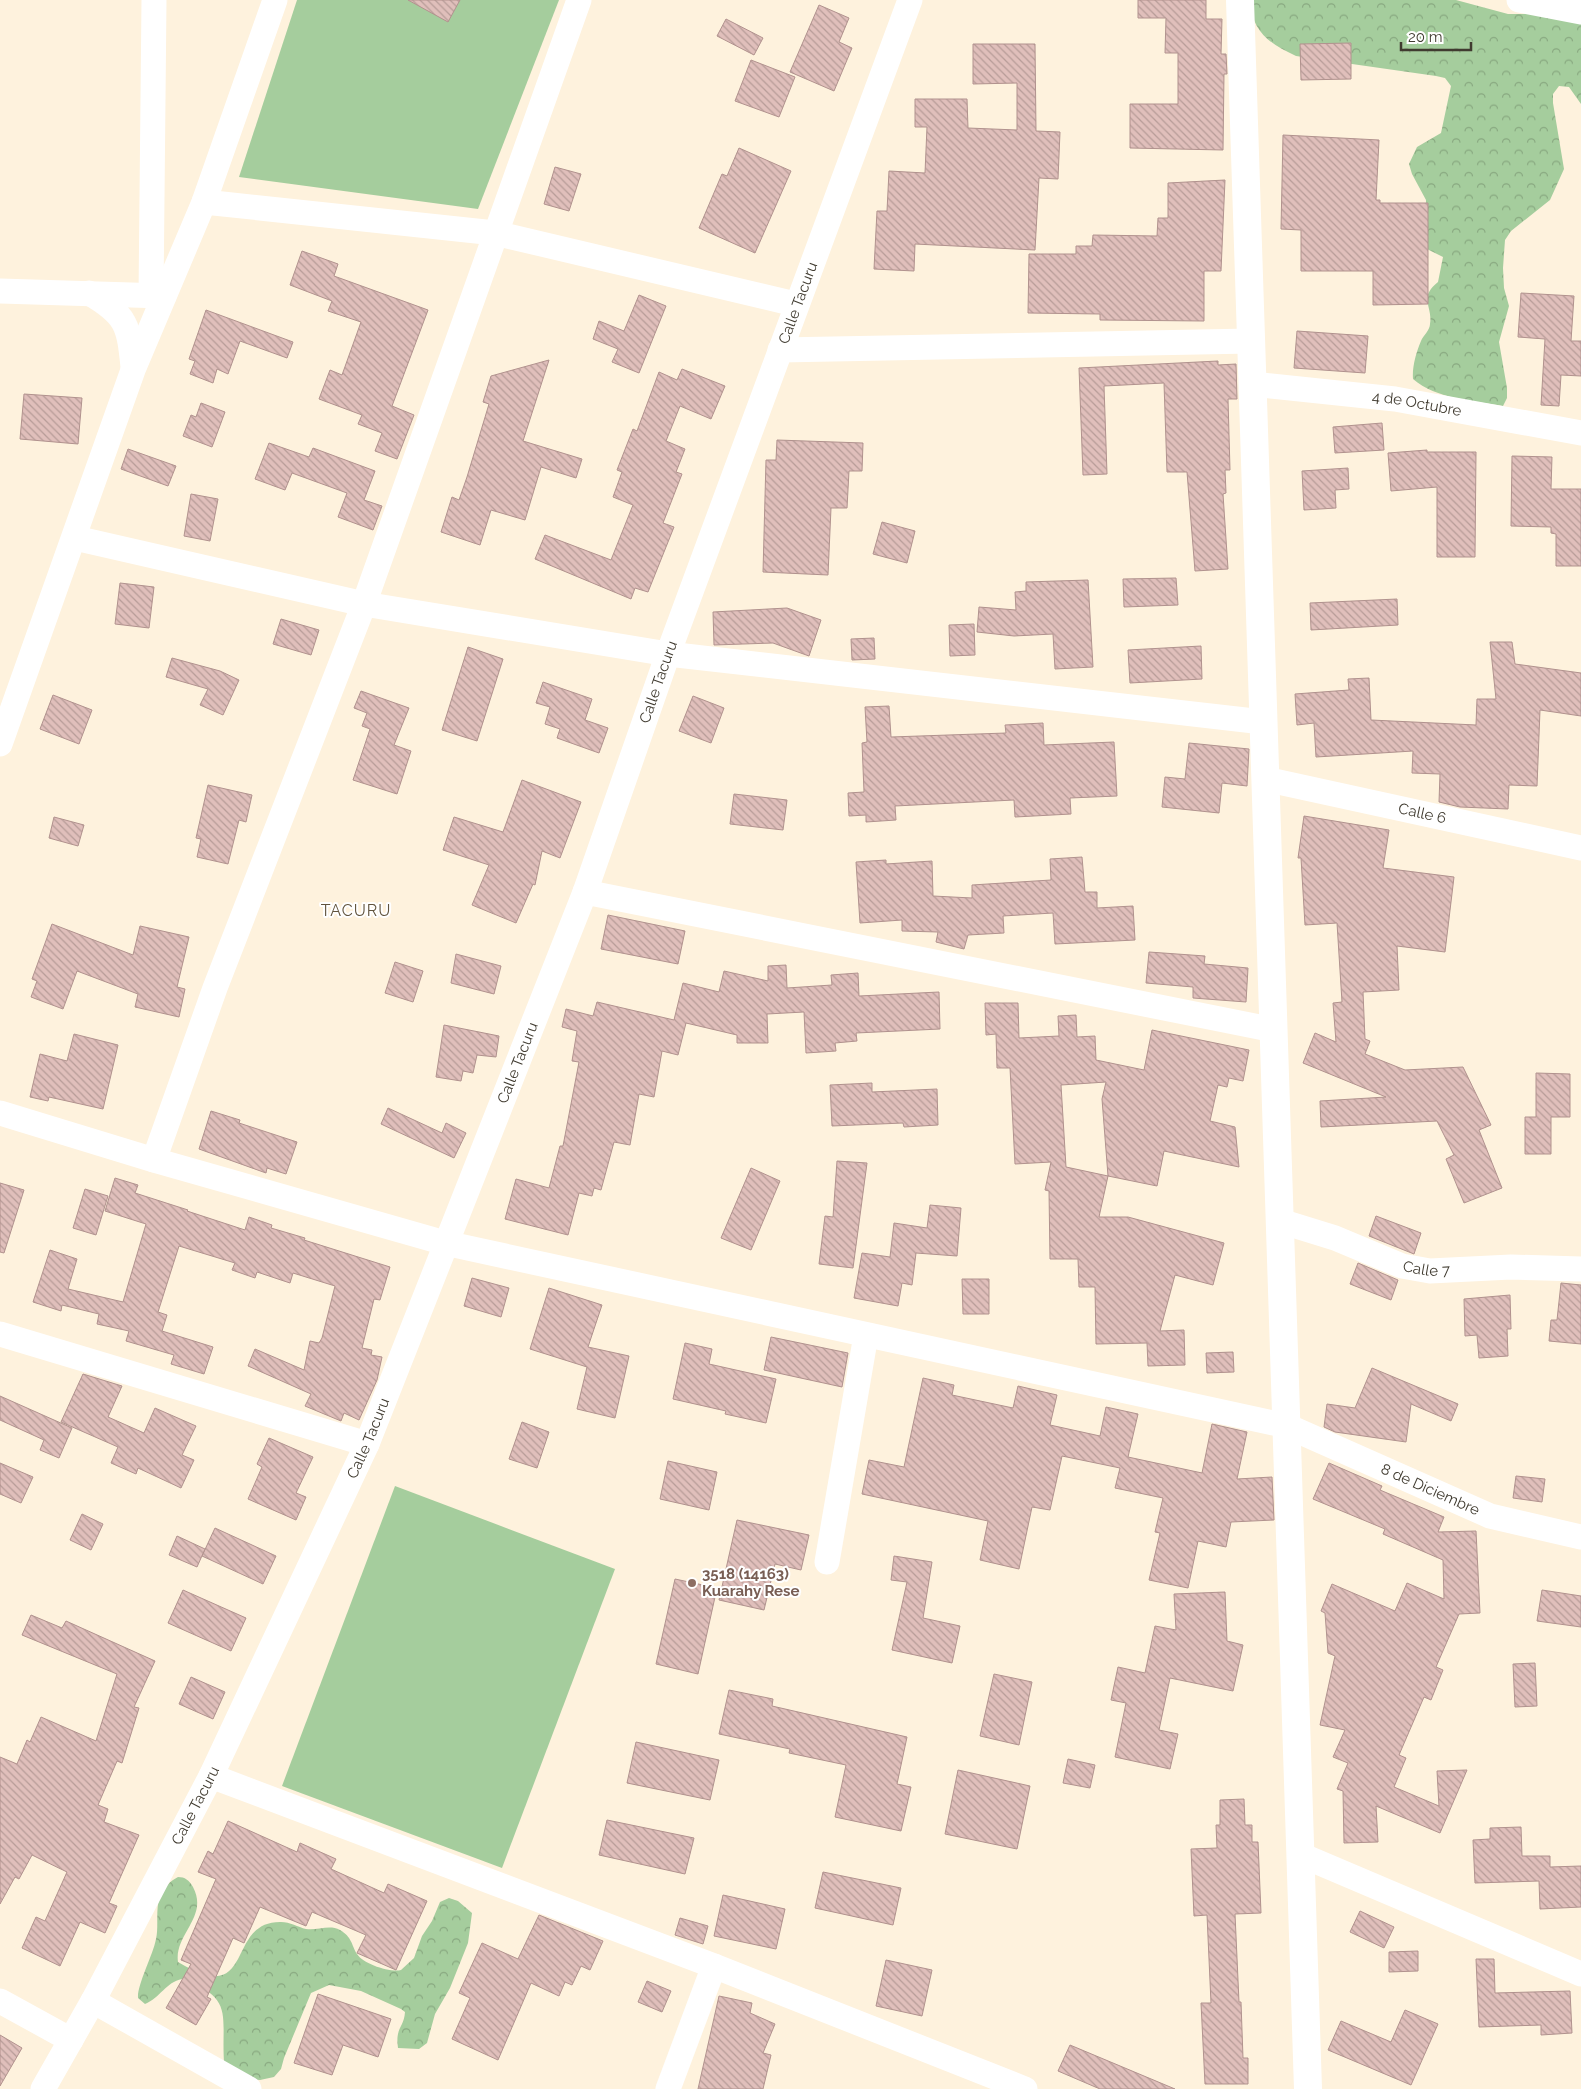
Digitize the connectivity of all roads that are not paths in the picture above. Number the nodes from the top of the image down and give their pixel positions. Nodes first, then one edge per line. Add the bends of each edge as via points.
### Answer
1 (154, 0) edge
2 (275, 0) edge
3 (579, 0) edge
4 (910, 0) edge
5 (1240, 0) edge
6 (1519, 0) edge
7 (1581, 12) edge
8 (204, 202) junction
9 (495, 233) junction
10 (0, 291) edge
11 (89, 293) junction
12 (157, 296) junction
13 (795, 304) junction
14 (1251, 341) junction
15 (780, 350) junction
16 (133, 370) junction
17 (1252, 384) junction
18 (1581, 433) edge
19 (75, 538) junction
20 (364, 604) junction
21 (668, 654) junction
22 (1263, 722) junction
23 (0, 744) edge
24 (1265, 779) junction
25 (1581, 848) edge
26 (585, 892) junction
27 (1274, 1030) junction
28 (0, 1113) edge
29 (154, 1160) junction
30 (1280, 1222) junction
31 (445, 1243) junction
32 (1581, 1269) edge
33 (0, 1334) edge
34 (866, 1335) junction
35 (1287, 1426) junction
36 (367, 1444) junction
37 (1581, 1537) edge
38 (827, 1562) dead end
39 (211, 1776) junction
40 (1300, 1855) junction
41 (714, 1966) junction
42 (1581, 1974) edge
43 (0, 2001) edge
44 (93, 2001) junction
45 (71, 2040) junction
46 (43, 2089) edge
47 (249, 2089) edge
48 (668, 2089) edge
49 (1025, 2089) edge
50 (1308, 2089) edge

1 - 12 street
2 - 8 street
3 - 9 street
4 - 13 street, Calle Tacuru
5 - 14 main road
6 - 7 street
8 - 9 street
8 - 12 street
9 - 13 street
9 - 20 street
10 - 11 street
11 - 12 street
11 - 16 street via 112,307 124,322 130,338
12 - 16 street
13 - 15 street, Calle Tacuru
14 - 15 street
14 - 17 main road
15 - 21 street, Calle Tacuru
16 - 19 street
17 - 18 street, 4 de Octubre via 1396,400
17 - 22 main road
19 - 20 street
19 - 23 street
20 - 21 street
20 - 29 street via 215,988
21 - 22 street
21 - 26 street, Calle Tacuru
22 - 24 main road
24 - 25 street, Calle 6
24 - 27 main road
26 - 27 street
26 - 31 street, Calle Tacuru
27 - 30 main road
28 - 29 street, 8 de Diciembre
29 - 31 street, 8 de Diciembre
30 - 32 street, Calle 7 via 1335,1238 1402,1266 1430,1271 1511,1267
30 - 35 main road
31 - 34 street, 8 de Diciembre
31 - 36 street, Calle Tacuru
33 - 36 street
34 - 35 street, 8 de Diciembre
34 - 38 street
35 - 37 street, 8 de Diciembre via 1490,1516
35 - 40 main road
36 - 39 street, Calle Tacuru
39 - 41 street
39 - 44 street, Calle Tacuru
40 - 42 street
40 - 50 main road
41 - 48 street
41 - 49 street
43 - 45 street
44 - 45 street, Calle Tacuru
44 - 47 street
45 - 46 street, Calle Tacuru

